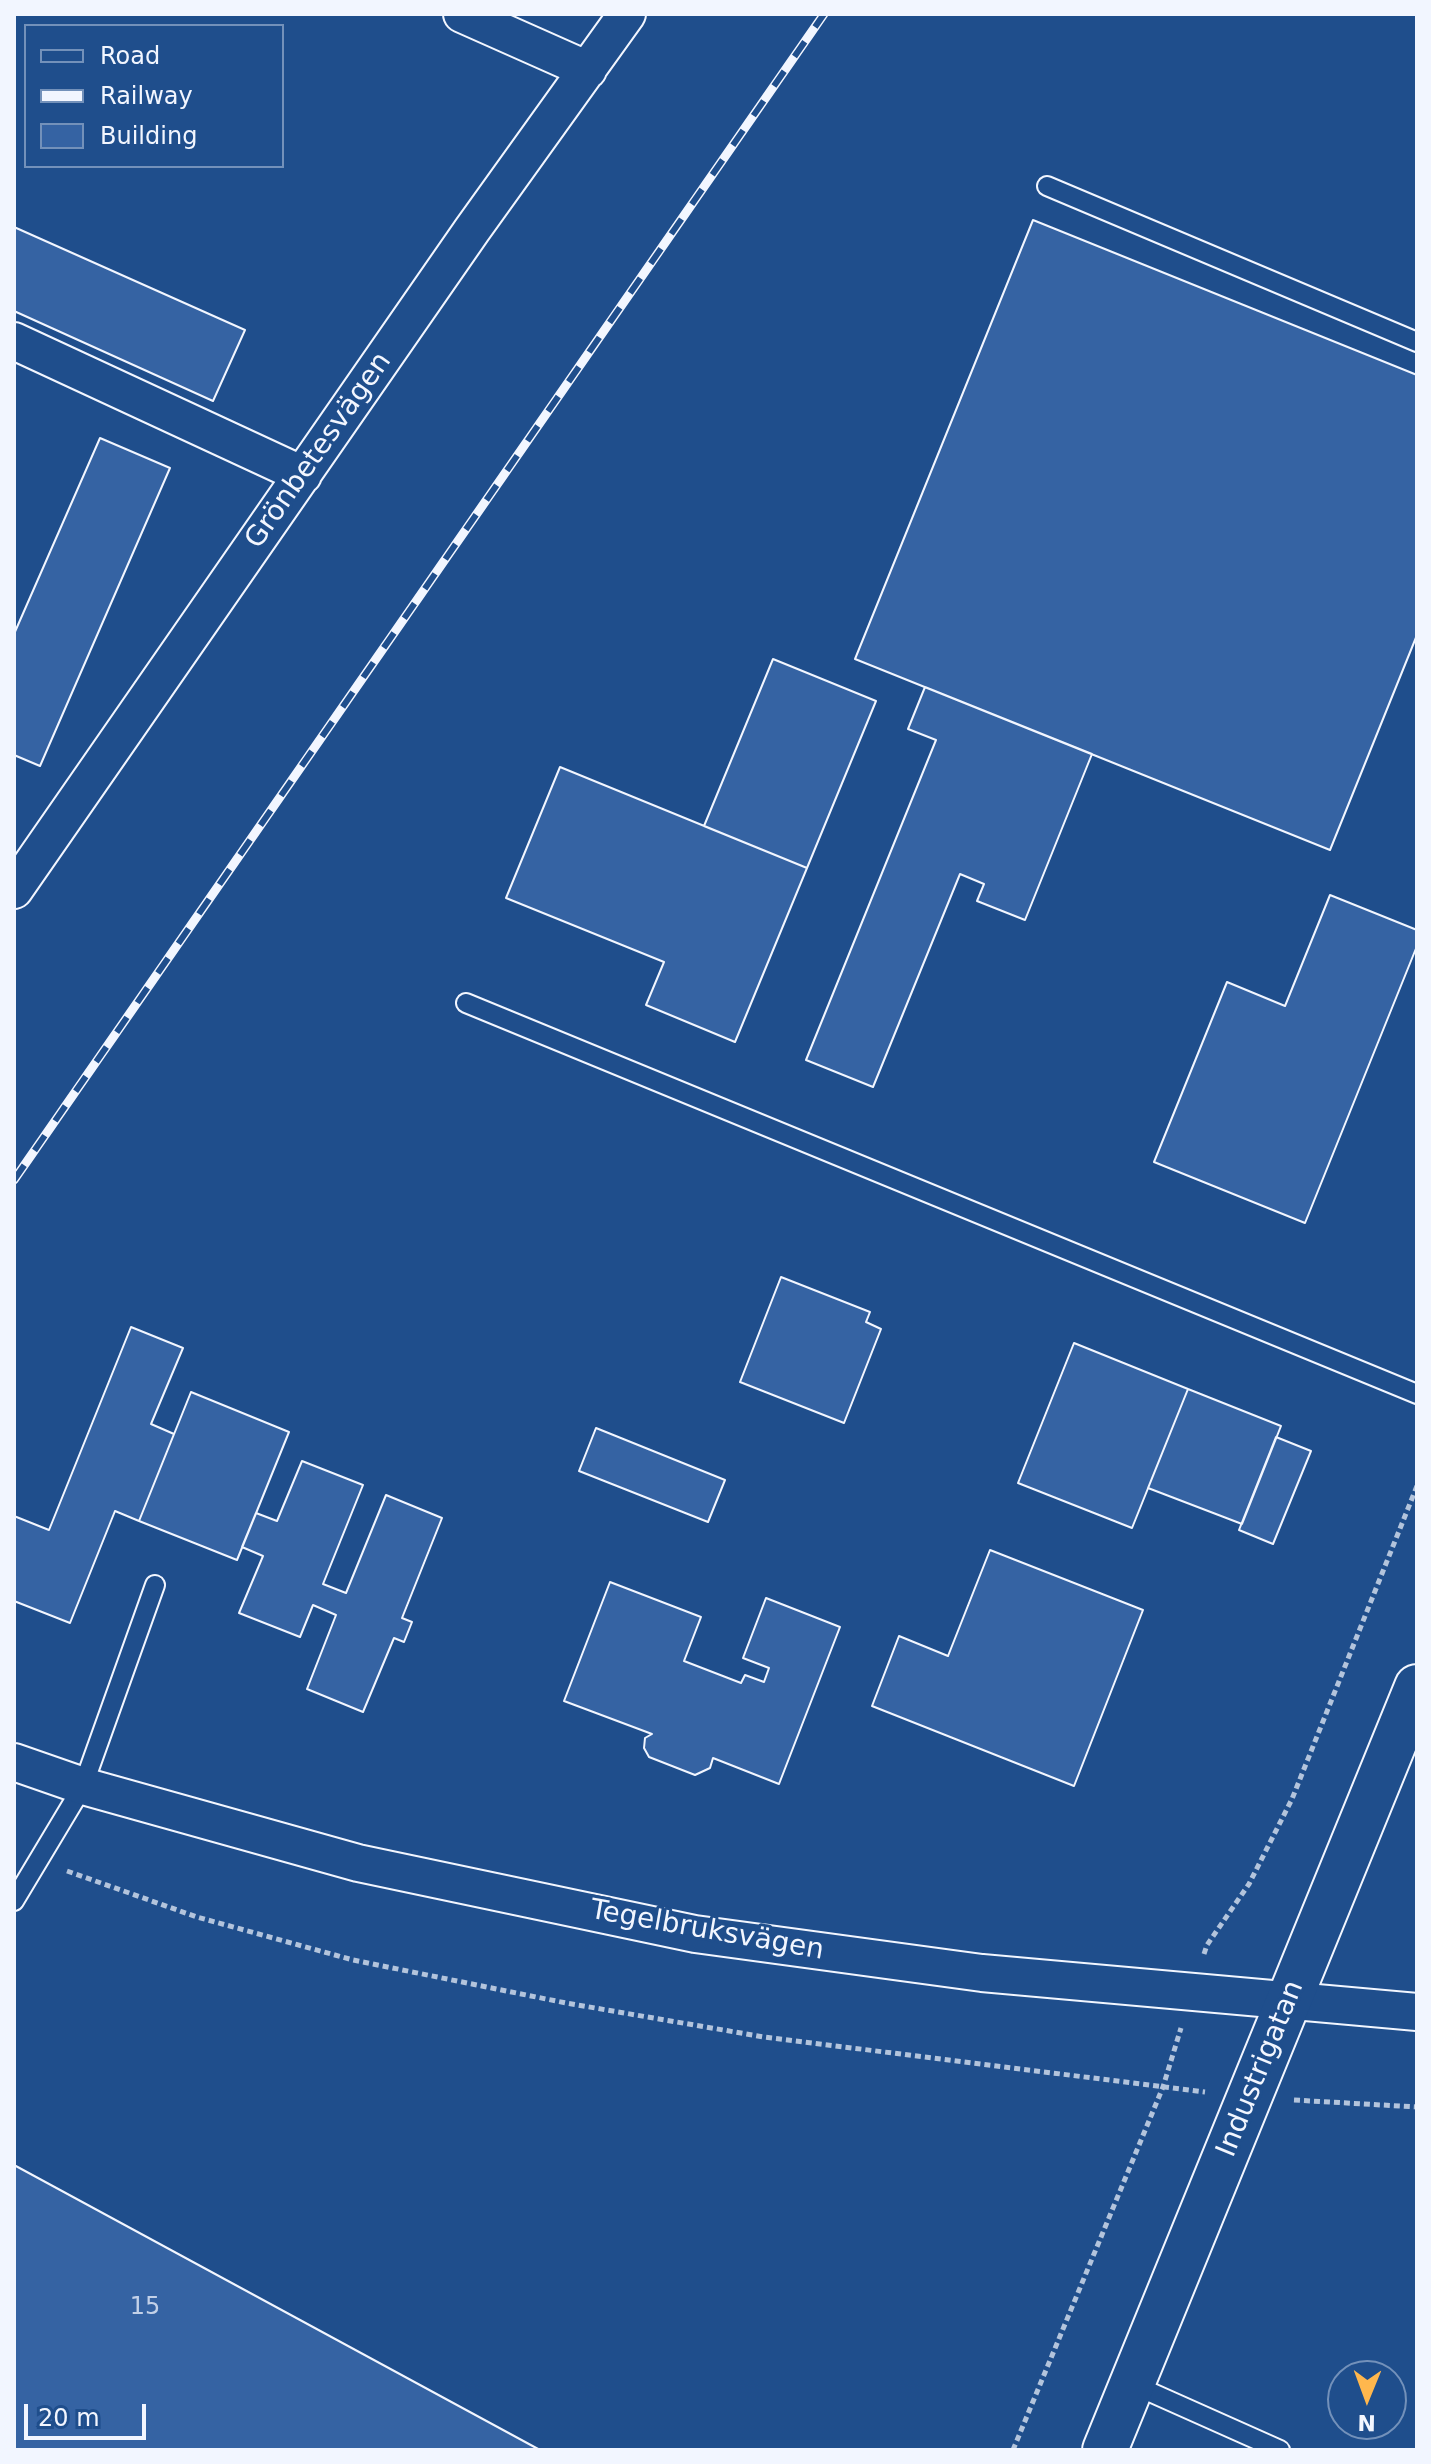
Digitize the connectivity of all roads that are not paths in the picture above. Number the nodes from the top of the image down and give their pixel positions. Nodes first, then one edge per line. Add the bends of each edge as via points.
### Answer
1 (462, 14) edge
2 (627, 14) edge
3 (588, 70) junction
4 (1047, 186) dead end
5 (14, 341) edge
6 (1417, 342) edge
7 (303, 475) junction
8 (14, 890) edge
9 (466, 1003) dead end
10 (1417, 1394) edge
11 (155, 1585) dead end
12 (1417, 1687) edge
13 (14, 1762) edge
14 (83, 1786) junction
15 (14, 1901) edge
16 (1289, 2002) junction
17 (1417, 2012) edge
18 (1132, 2384) junction
19 (1105, 2450) edge
20 (1280, 2450) edge

1 - 3 street
2 - 3 street, Grönbetesvägen
3 - 7 street, Grönbetesvägen
4 - 6 lane
5 - 7 street
7 - 8 street, Grönbetesvägen
9 - 10 lane
11 - 14 lane
12 - 16 street, Industrigatan
13 - 14 street, Tegelbruksvägen
14 - 15 lane
14 - 16 street, Tegelbruksvägen via 358,1863 695,1934 982,1973
16 - 17 street, Tegelbruksvägen
16 - 18 street, Industrigatan
18 - 19 street, Industrigatan
18 - 20 lane

